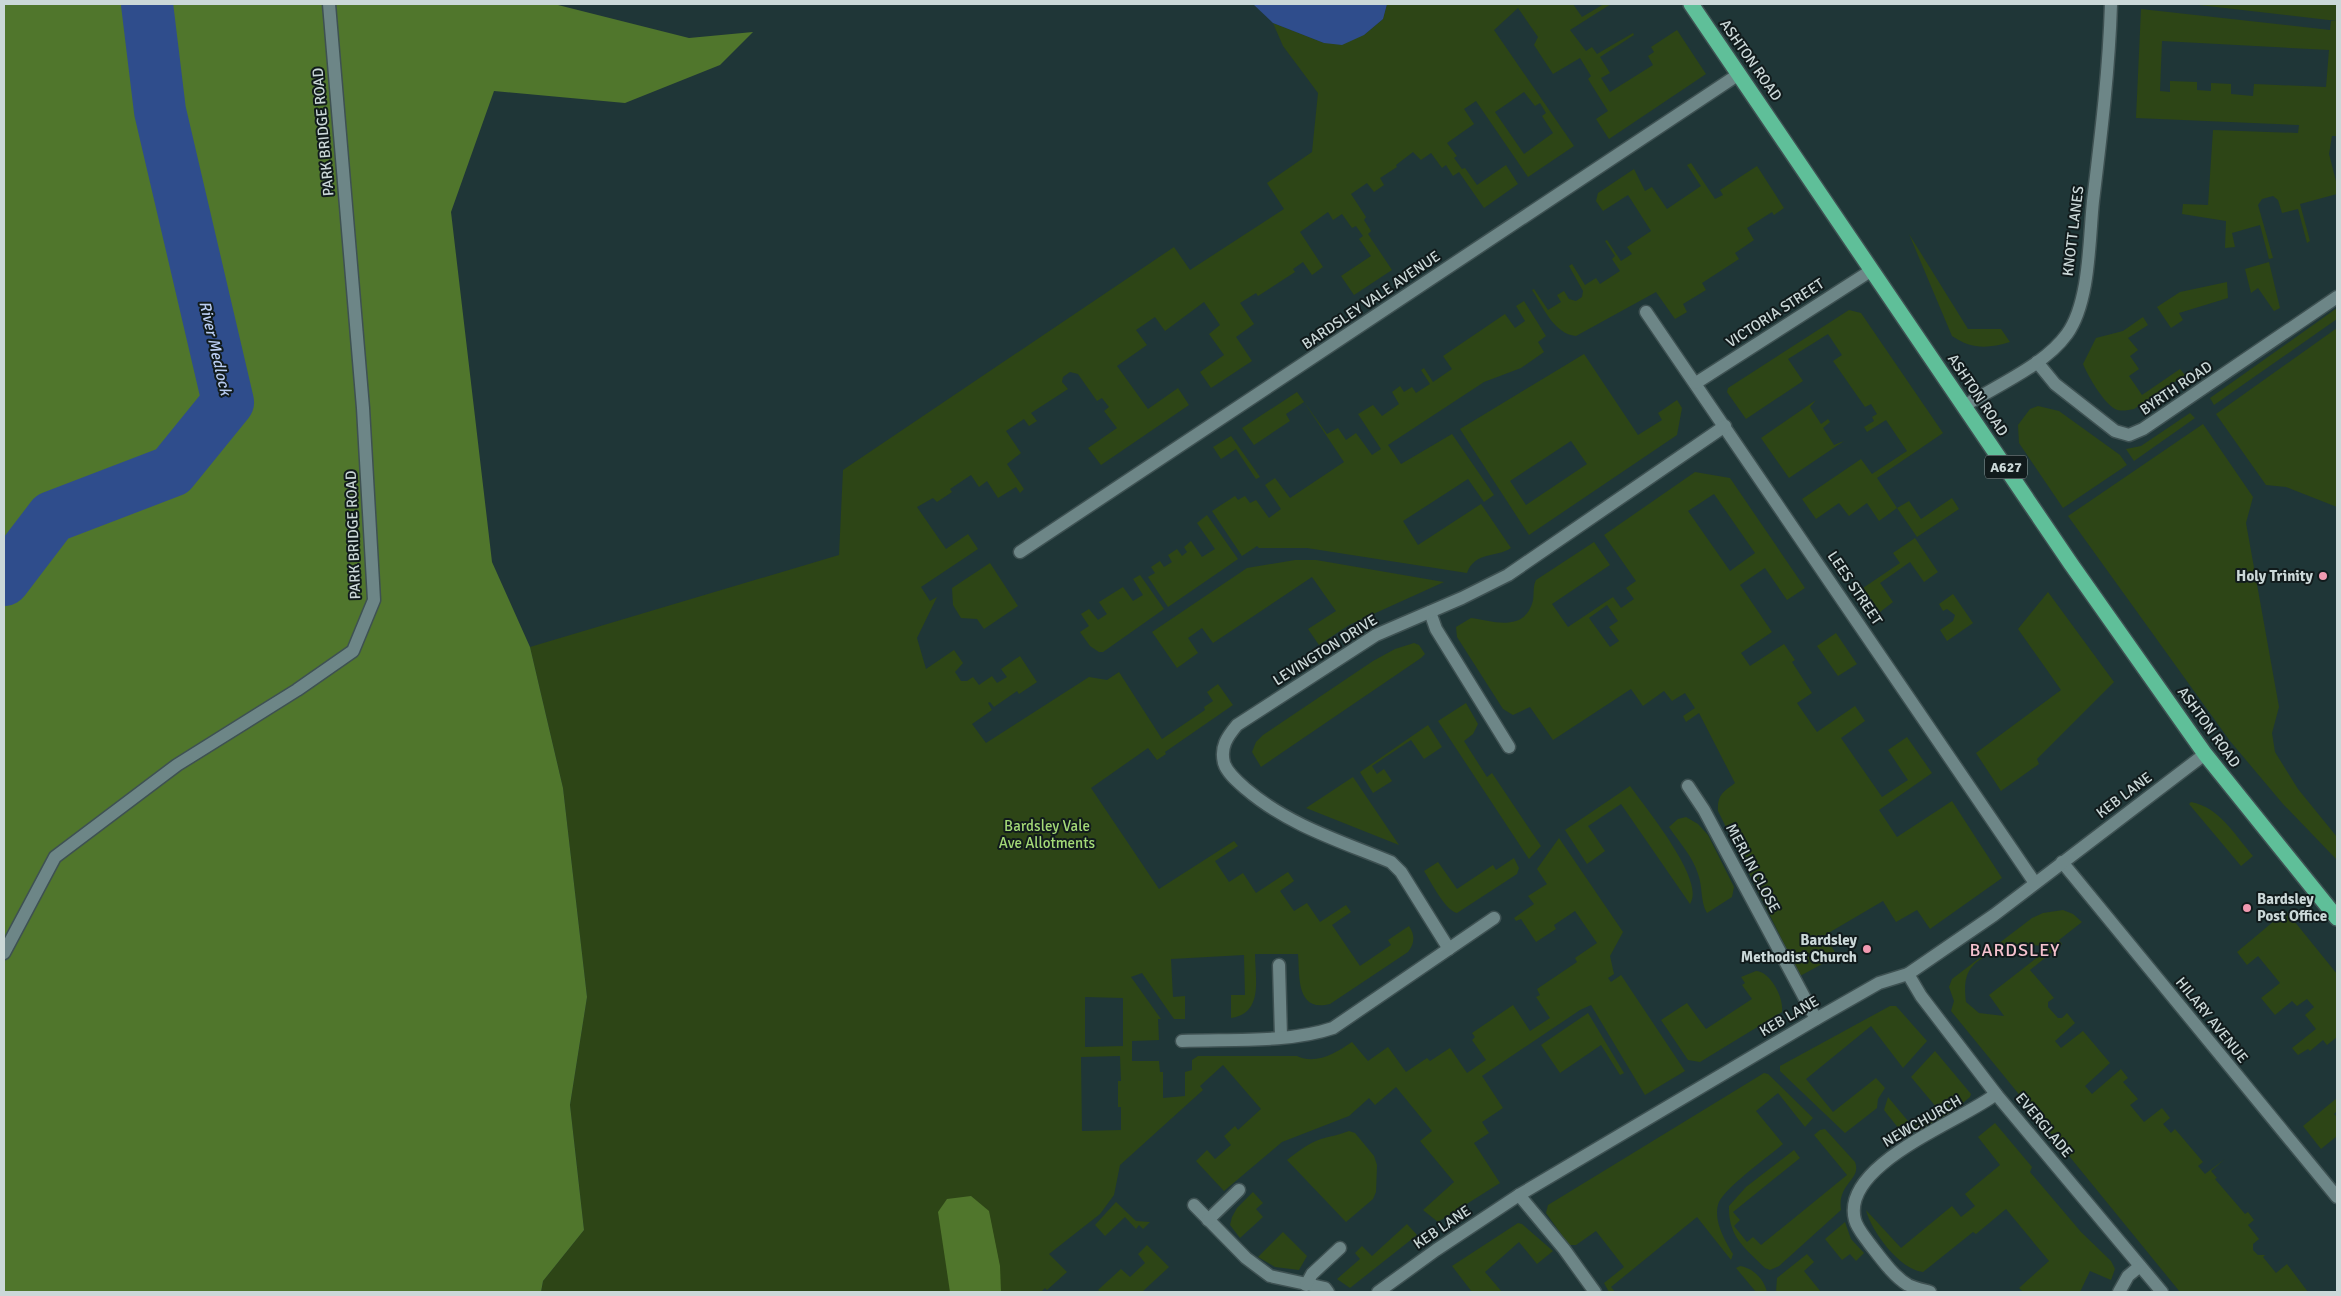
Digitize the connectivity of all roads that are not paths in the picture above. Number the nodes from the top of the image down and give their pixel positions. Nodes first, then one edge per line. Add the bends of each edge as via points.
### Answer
1 (329, 4) edge
2 (1691, 4) edge
3 (2111, 4) edge
4 (1738, 74) junction
5 (1872, 270) junction
6 (2337, 297) edge
7 (1646, 312) dead end
8 (2037, 362) junction
9 (1696, 383) junction
10 (1964, 406) junction
11 (1725, 426) junction
12 (1020, 552) dead end
13 (1430, 612) junction
14 (1509, 747) dead end
15 (2205, 754) junction
16 (1688, 786) dead end
17 (2062, 862) junction
18 (2035, 883) junction
19 (1494, 918) dead end
20 (2337, 918) edge
21 (1449, 949) junction
22 (4, 952) edge
23 (1279, 965) dead end
24 (1908, 974) junction
25 (1816, 1019) junction
26 (1281, 1037) junction
27 (1182, 1041) dead end
28 (1996, 1094) junction
29 (1239, 1190) dead end
30 (1519, 1195) junction
31 (2337, 1197) edge
32 (1194, 1205) dead end
33 (1208, 1220) junction
34 (1340, 1248) dead end
35 (2140, 1266) junction
36 (1306, 1285) junction
37 (1328, 1292) edge
38 (1378, 1292) edge
39 (1595, 1292) edge
40 (1930, 1292) edge
41 (2119, 1292) edge
42 (2162, 1292) edge

1 - 22 street, PARK BRIDGE ROAD via 362,398 374,600 353,651 177,765 55,857
2 - 4 highway, ASHTON ROAD / A627
3 - 8 street, KNOTT LANES via 2104,102 2083,287 2076,317 2066,335
4 - 5 highway, ASHTON ROAD / A627
4 - 12 street, BARDSLEY VALE AVENUE
5 - 9 street, VICTORIA STREET
5 - 10 highway, ASHTON ROAD / A627
6 - 8 street, BYRTH ROAD via 2144,429 2129,435 2115,431 2064,392
7 - 9 street, LEES STREET
8 - 10 street, KNOTT LANES
9 - 11 street, LEES STREET
10 - 15 highway, ASHTON ROAD / A627
11 - 13 street, LEVINGTON DRIVE via 1508,574 1485,588
11 - 18 street, LEES STREET
13 - 14 street via 1436,629
13 - 21 street, LEVINGTON DRIVE via 1376,635 1237,725 1226,738 1223,750 1224,764 1234,778 1266,806 1291,821 1391,862 1401,872
15 - 17 street, KEB LANE
15 - 20 highway, ASHTON ROAD / A627
16 - 25 street, MERLIN CLOSE
17 - 18 street, KEB LANE
17 - 31 street, HILARY AVENUE
18 - 24 street, KEB LANE
19 - 21 street
21 - 26 street via 1334,1028 1316,1034
23 - 26 street
24 - 25 street, KEB LANE via 1879,984
24 - 28 street, EVERGLADE via 1921,996
25 - 30 street, KEB LANE
26 - 27 street
28 - 35 street, EVERGLADE
28 - 40 street, NEWCHURCH via 1888,1158 1864,1184 1855,1203 1856,1222 1883,1261 1908,1285
29 - 33 street
30 - 38 street, KEB LANE
30 - 39 street via 1564,1248
32 - 33 street
33 - 36 street via 1246,1258 1270,1276
34 - 36 street via 1312,1274
35 - 41 street via 2128,1276
35 - 42 street, EVERGLADE
36 - 37 street via 1325,1288

